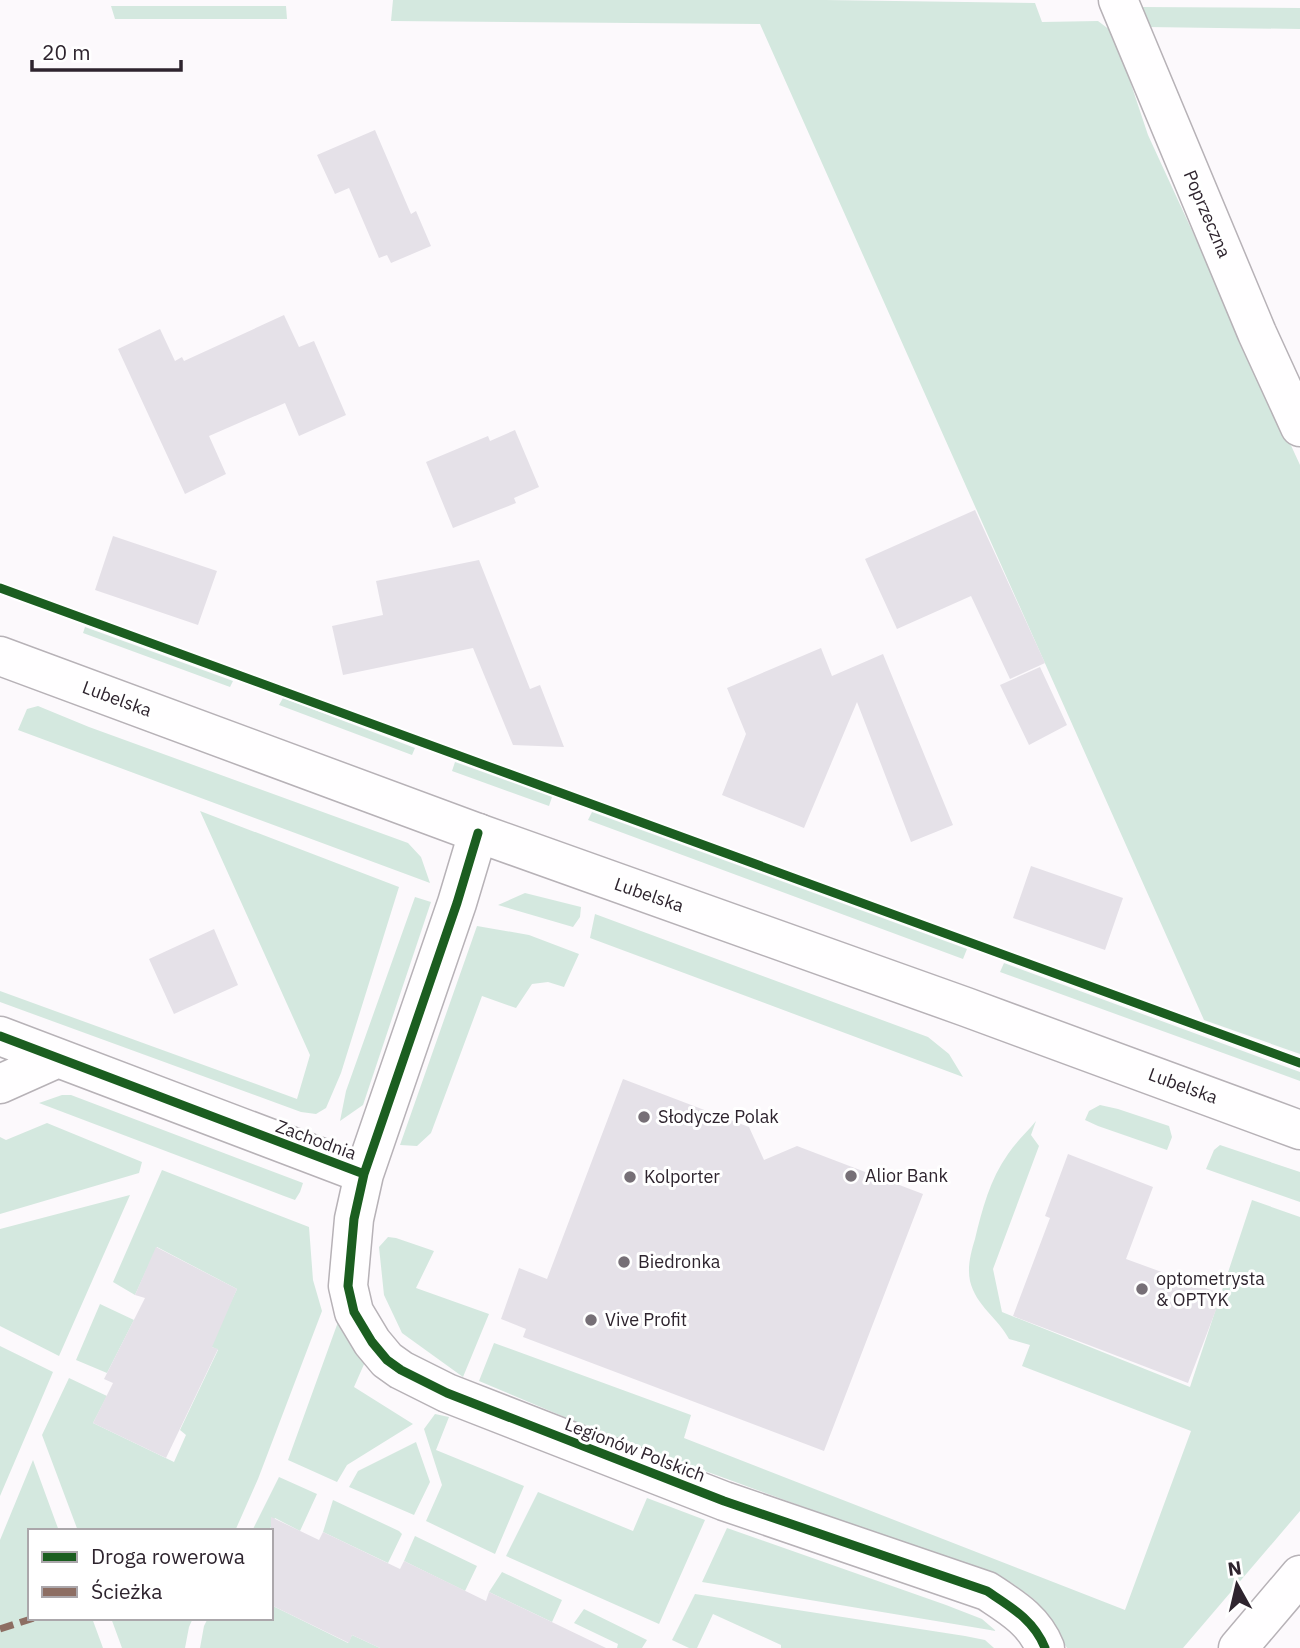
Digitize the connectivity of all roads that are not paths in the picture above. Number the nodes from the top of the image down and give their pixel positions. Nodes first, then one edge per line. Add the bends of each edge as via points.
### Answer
1 (1118, 0) edge
2 (1300, 426) edge
3 (0, 656) edge
4 (478, 833) junction
5 (0, 1036) edge
6 (56, 1059) junction
7 (0, 1084) edge
8 (1300, 1130) edge
9 (364, 1174) junction
10 (1300, 1575) edge
11 (1045, 1648) edge
12 (1238, 1648) edge

1 - 2 street, Poprzeczna
3 - 4 street, Lubelska
4 - 8 street, Lubelska
4 - 9 street, Zachodnia
5 - 6 street, Zachodnia
6 - 7 street
6 - 9 street, Zachodnia
9 - 11 street, Legionów Polskich via 354,1219 348,1286 354,1311 372,1342 401,1370 447,1393 724,1501 986,1591 1020,1613 1039,1633
10 - 12 street

